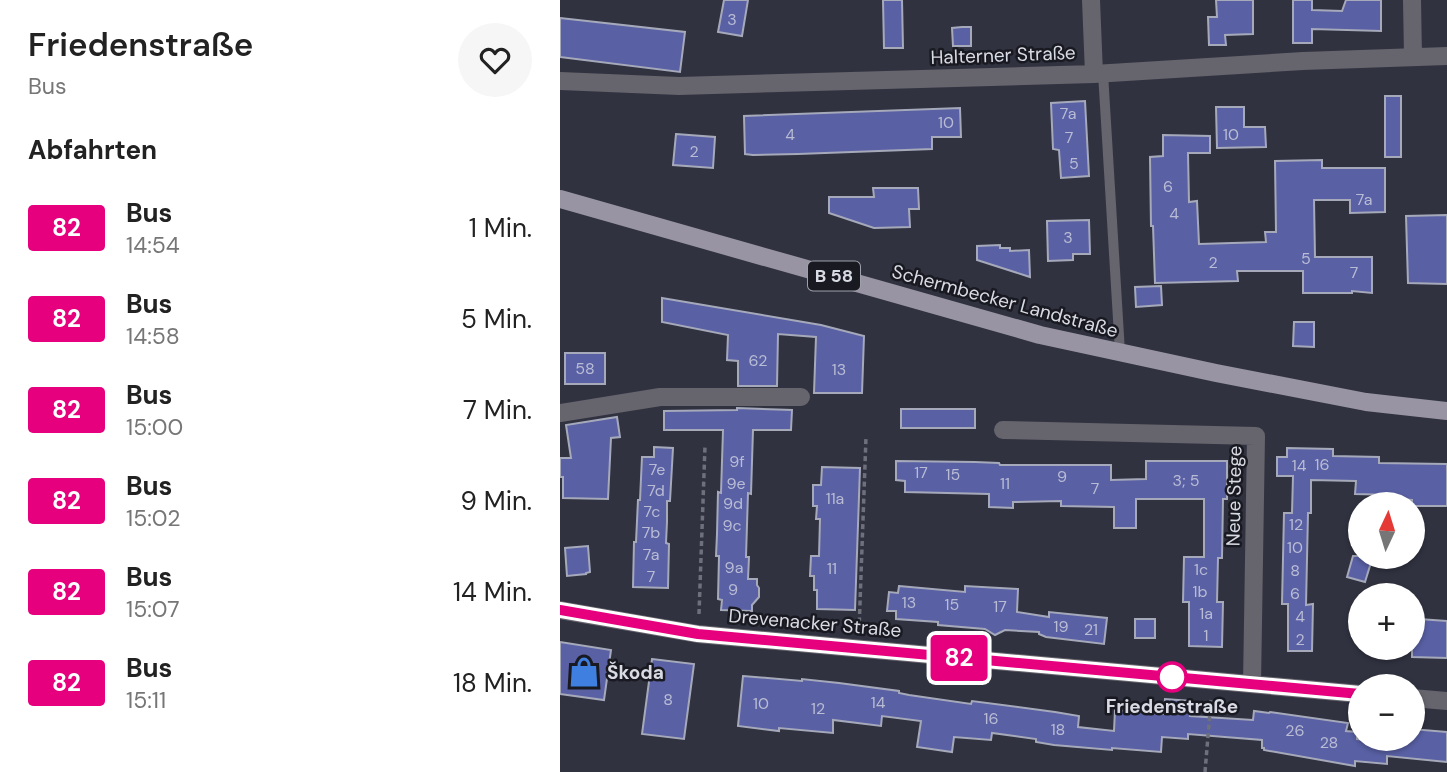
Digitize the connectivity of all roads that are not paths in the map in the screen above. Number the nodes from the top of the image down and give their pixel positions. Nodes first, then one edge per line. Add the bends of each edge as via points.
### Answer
1 (1091, 0) edge
2 (1412, 0) edge
3 (1413, 56) junction
4 (1447, 56) edge
5 (1099, 73) junction
6 (560, 81) edge
7 (560, 199) edge
8 (1120, 352) junction
9 (802, 397) dead end
10 (1447, 411) edge
11 (560, 413) edge
12 (1003, 430) dead end
13 (560, 610) edge
14 (1252, 684) junction
15 (1348, 693) edge
16 (1425, 699) edge
17 (1447, 701) edge

1 - 5 street
2 - 3 street
3 - 4 street, Halterner Straße
3 - 5 street, Halterner Straße
5 - 6 street, Halterner Straße via 679,86
5 - 8 lane
7 - 8 main road, Schermbecker Landstraße / B 58 via 1040,335
8 - 10 main road, Schermbecker Landstraße via 1366,402
9 - 11 street via 660,397
12 - 14 street, Neue Stege via 1256,436
13 - 14 street, Drevenacker Straße via 698,634
14 - 15 street, Drevenacker Straße
16 - 17 street

